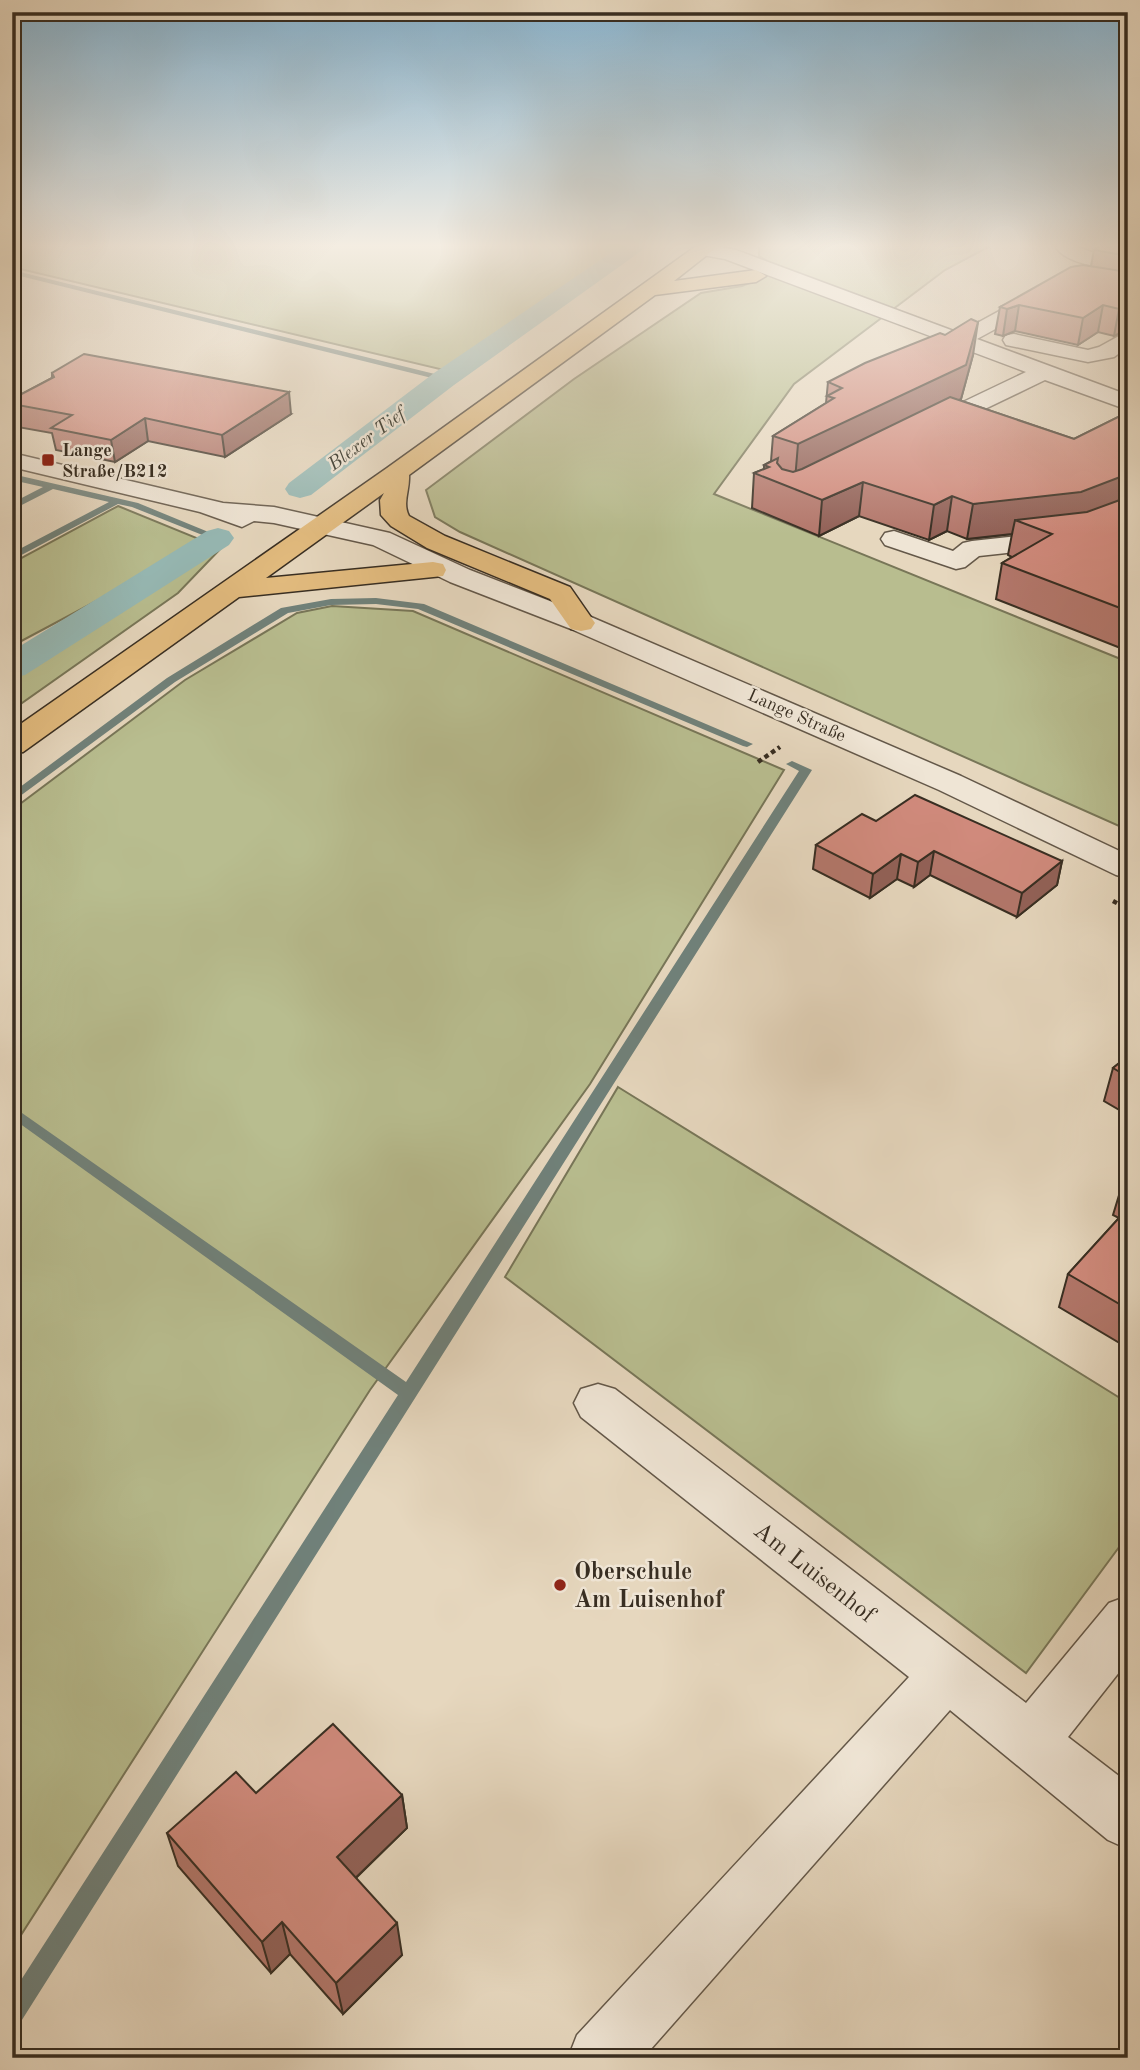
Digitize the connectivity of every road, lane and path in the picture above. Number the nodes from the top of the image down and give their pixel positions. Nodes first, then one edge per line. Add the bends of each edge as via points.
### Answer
1 (579, 341) edge
2 (979, 341) edge
3 (1000, 341) edge
4 (1123, 341) edge
5 (1128, 362) edge
6 (1042, 373) junction
7 (1087, 389) junction
8 (1122, 406) edge
9 (946, 419) junction
10 (972, 429) edge
11 (910, 435) edge
12 (12, 460) edge
13 (396, 473) junction
14 (313, 531) junction
15 (1124, 533) edge
16 (894, 539) dead end
17 (433, 570) junction
18 (460, 576) junction
19 (232, 589) junction
20 (580, 623) junction
21 (788, 741) dead end
22 (12, 745) edge
23 (758, 762) dead end
24 (1128, 868) edge
25 (598, 1403) dead end
26 (1128, 1620) edge
27 (947, 1674) junction
28 (1030, 1741) junction
29 (1128, 1820) edge
30 (600, 2058) edge

1 - 13 main road
2 - 6 street
3 - 4 street via 1088,356 1106,352
5 - 7 street
6 - 7 street
6 - 9 street
7 - 8 street
9 - 10 street
9 - 11 street
12 - 14 street, Lange Straße via 218,510 257,525
13 - 14 main road
13 - 20 main road via 394,515 400,522 436,542 560,593
14 - 17 street, Lange Straße
14 - 18 street, Lange Straße via 381,539
14 - 19 main road
15 - 16 street via 972,549 956,561
17 - 18 street, Lange Straße
17 - 19 main road
18 - 20 street, Lange Straße
19 - 22 main road
20 - 24 street, Lange Straße via 937,778
21 - 23 path
25 - 27 street, Am Luisenhof
26 - 28 street
27 - 28 street, Am Luisenhof
27 - 30 street
28 - 29 street, Am Luisenhof

